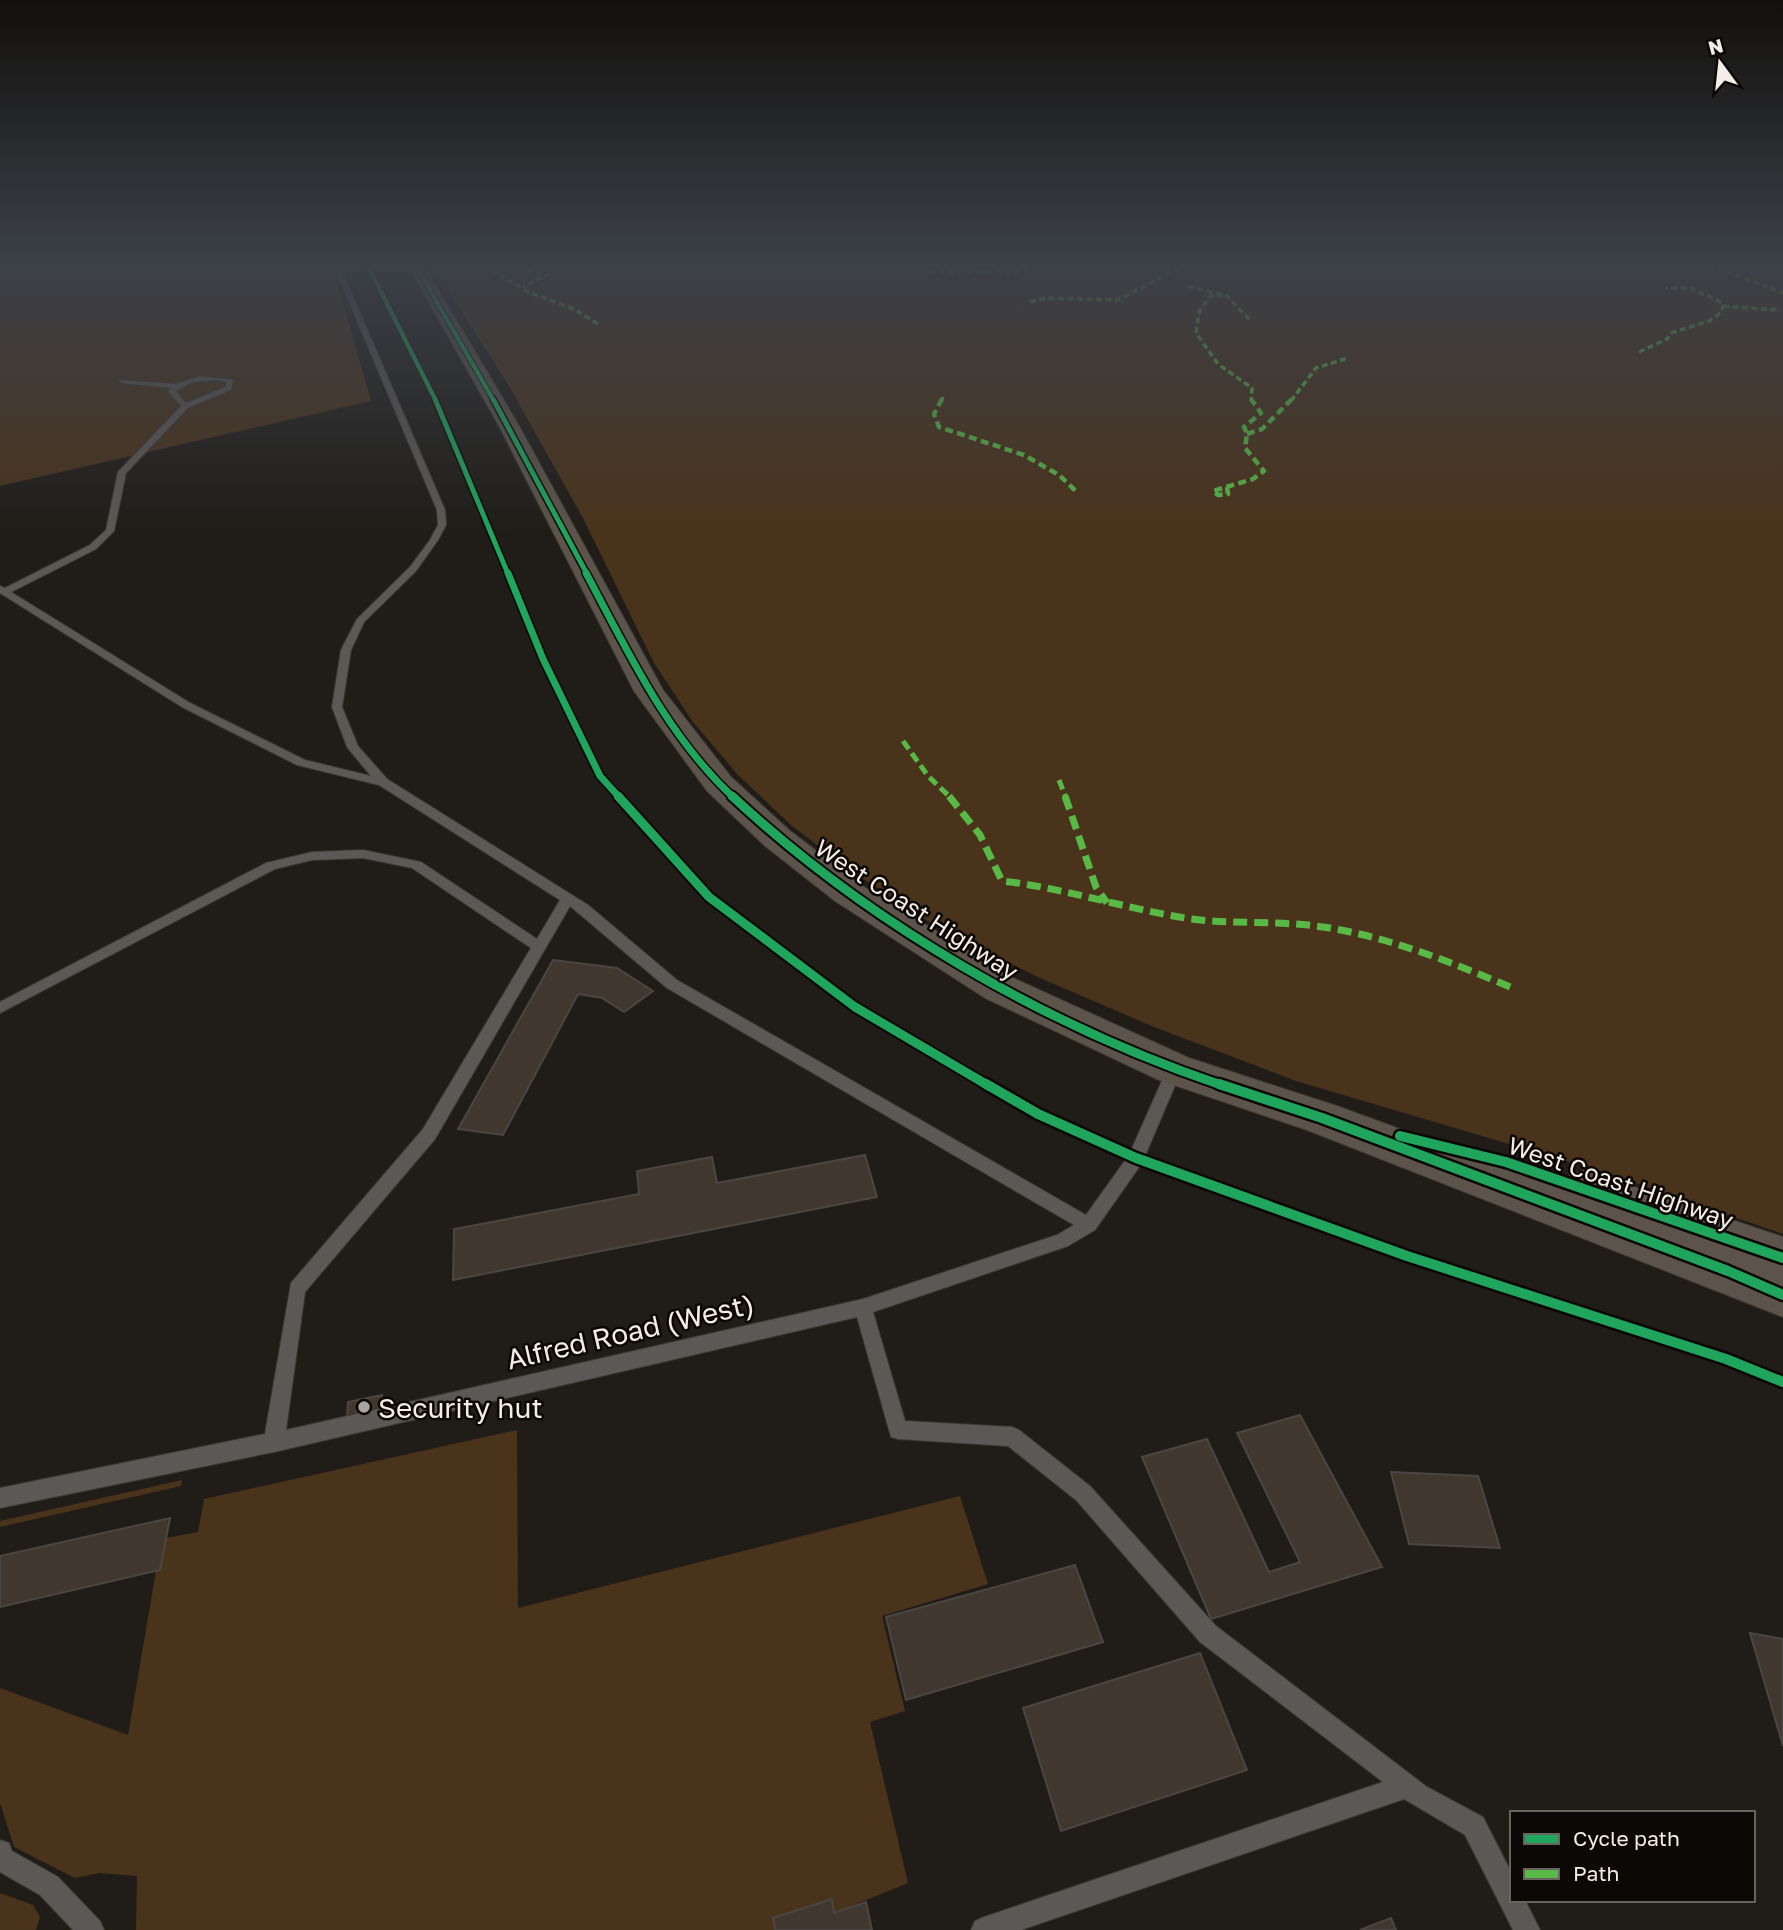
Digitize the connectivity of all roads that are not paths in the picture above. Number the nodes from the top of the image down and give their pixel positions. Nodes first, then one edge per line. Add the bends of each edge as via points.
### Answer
1 (374, 354) edge
2 (467, 354) edge
3 (121, 381) dead end
4 (176, 386) junction
5 (185, 406) junction
6 (2, 591) edge
7 (383, 782) junction
8 (568, 898) junction
9 (539, 947) junction
10 (0, 1009) edge
11 (1174, 1069) junction
12 (1322, 1118) junction
13 (1089, 1224) junction
14 (1783, 1258) edge
15 (1783, 1295) edge
16 (863, 1307) junction
17 (274, 1442) junction
18 (0, 1498) edge
19 (1407, 1786) junction
20 (0, 1852) edge
21 (1510, 1897) edge
22 (1513, 1902) edge
23 (91, 1930) edge
24 (984, 1930) edge
25 (1527, 1930) edge

1 - 7 lane via 441,510 442,526 413,569 360,621 345,649 337,707 353,747
2 - 11 highway, West Coast Highway via 649,691 719,784 777,838 848,893 987,981
3 - 4 lane
4 - 5 lane via 172,391
4 - 5 lane via 200,379 231,381 228,388
5 - 6 lane via 122,472 110,531 93,547
6 - 7 lane via 186,705 301,762
7 - 8 lane
8 - 9 lane
8 - 13 lane via 673,984
9 - 10 lane via 416,865 363,854 312,856 271,866
9 - 17 lane via 429,1134 297,1289
11 - 12 highway, West Coast Highway
11 - 13 lane, Alfred Road (West) via 1136,1158
12 - 14 highway, West Coast Highway via 1506,1161
12 - 15 highway, West Coast Highway
13 - 16 lane, Alfred Road (West) via 1062,1241
16 - 17 lane, Alfred Road (West)
16 - 19 lane via 898,1430 1012,1437 1083,1493 1208,1634
17 - 18 lane, Alfred Road (West)
19 - 21 lane via 1474,1826
19 - 24 lane
20 - 23 lane via 3,1860 49,1886
22 - 25 lane

